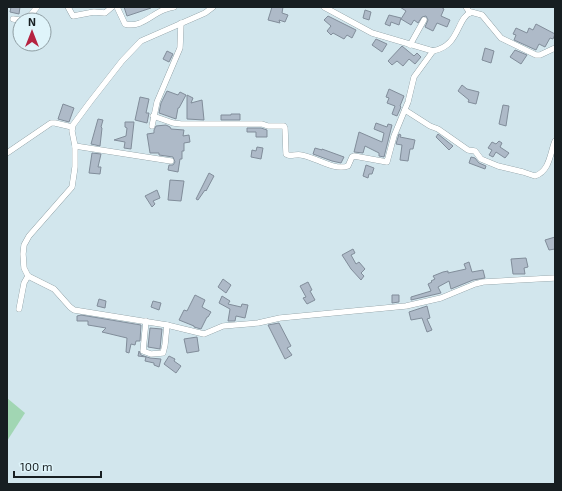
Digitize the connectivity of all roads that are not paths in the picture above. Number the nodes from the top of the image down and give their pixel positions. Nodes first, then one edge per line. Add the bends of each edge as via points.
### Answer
1 (68, 7) edge
2 (112, 7) edge
3 (117, 7) edge
4 (174, 7) edge
5 (213, 7) edge
6 (324, 7) edge
7 (466, 7) edge
8 (470, 13) junction
9 (424, 20) dead end
10 (181, 23) junction
11 (410, 45) junction
12 (555, 48) edge
13 (433, 51) junction
14 (405, 110) junction
15 (153, 116) junction
16 (152, 126) dead end
17 (72, 127) junction
18 (555, 141) edge
19 (74, 146) junction
20 (7, 153) edge
21 (171, 161) dead end
22 (28, 276) junction
23 (555, 278) edge
24 (19, 309) dead end
25 (146, 321) junction
26 (167, 325) junction

1 - 2 street via 73,16 94,12 105,13
3 - 4 street via 124,24 129,25 148,20 161,11
5 - 10 street
6 - 11 street via 372,33
7 - 8 street
8 - 12 street via 482,15 501,38 536,55
8 - 13 street via 450,42
9 - 11 street
10 - 15 street via 180,48
10 - 17 street via 141,41 122,61
11 - 13 street
13 - 14 street via 414,78
14 - 15 street via 394,136 388,162 354,156 349,166 345,167 333,166 300,155 287,155 284,126 181,124
14 - 18 street via 475,152 481,159 535,176 545,169
15 - 16 street
17 - 19 street
17 - 20 street via 51,123
19 - 21 street
19 - 22 street via 72,188 34,229 24,245 24,264
22 - 24 street via 24,283
22 - 25 street via 54,289 74,310
23 - 26 street via 483,282 440,298 406,306 226,326 204,334
25 - 26 street
25 - 26 street via 144,351 147,353 163,353

